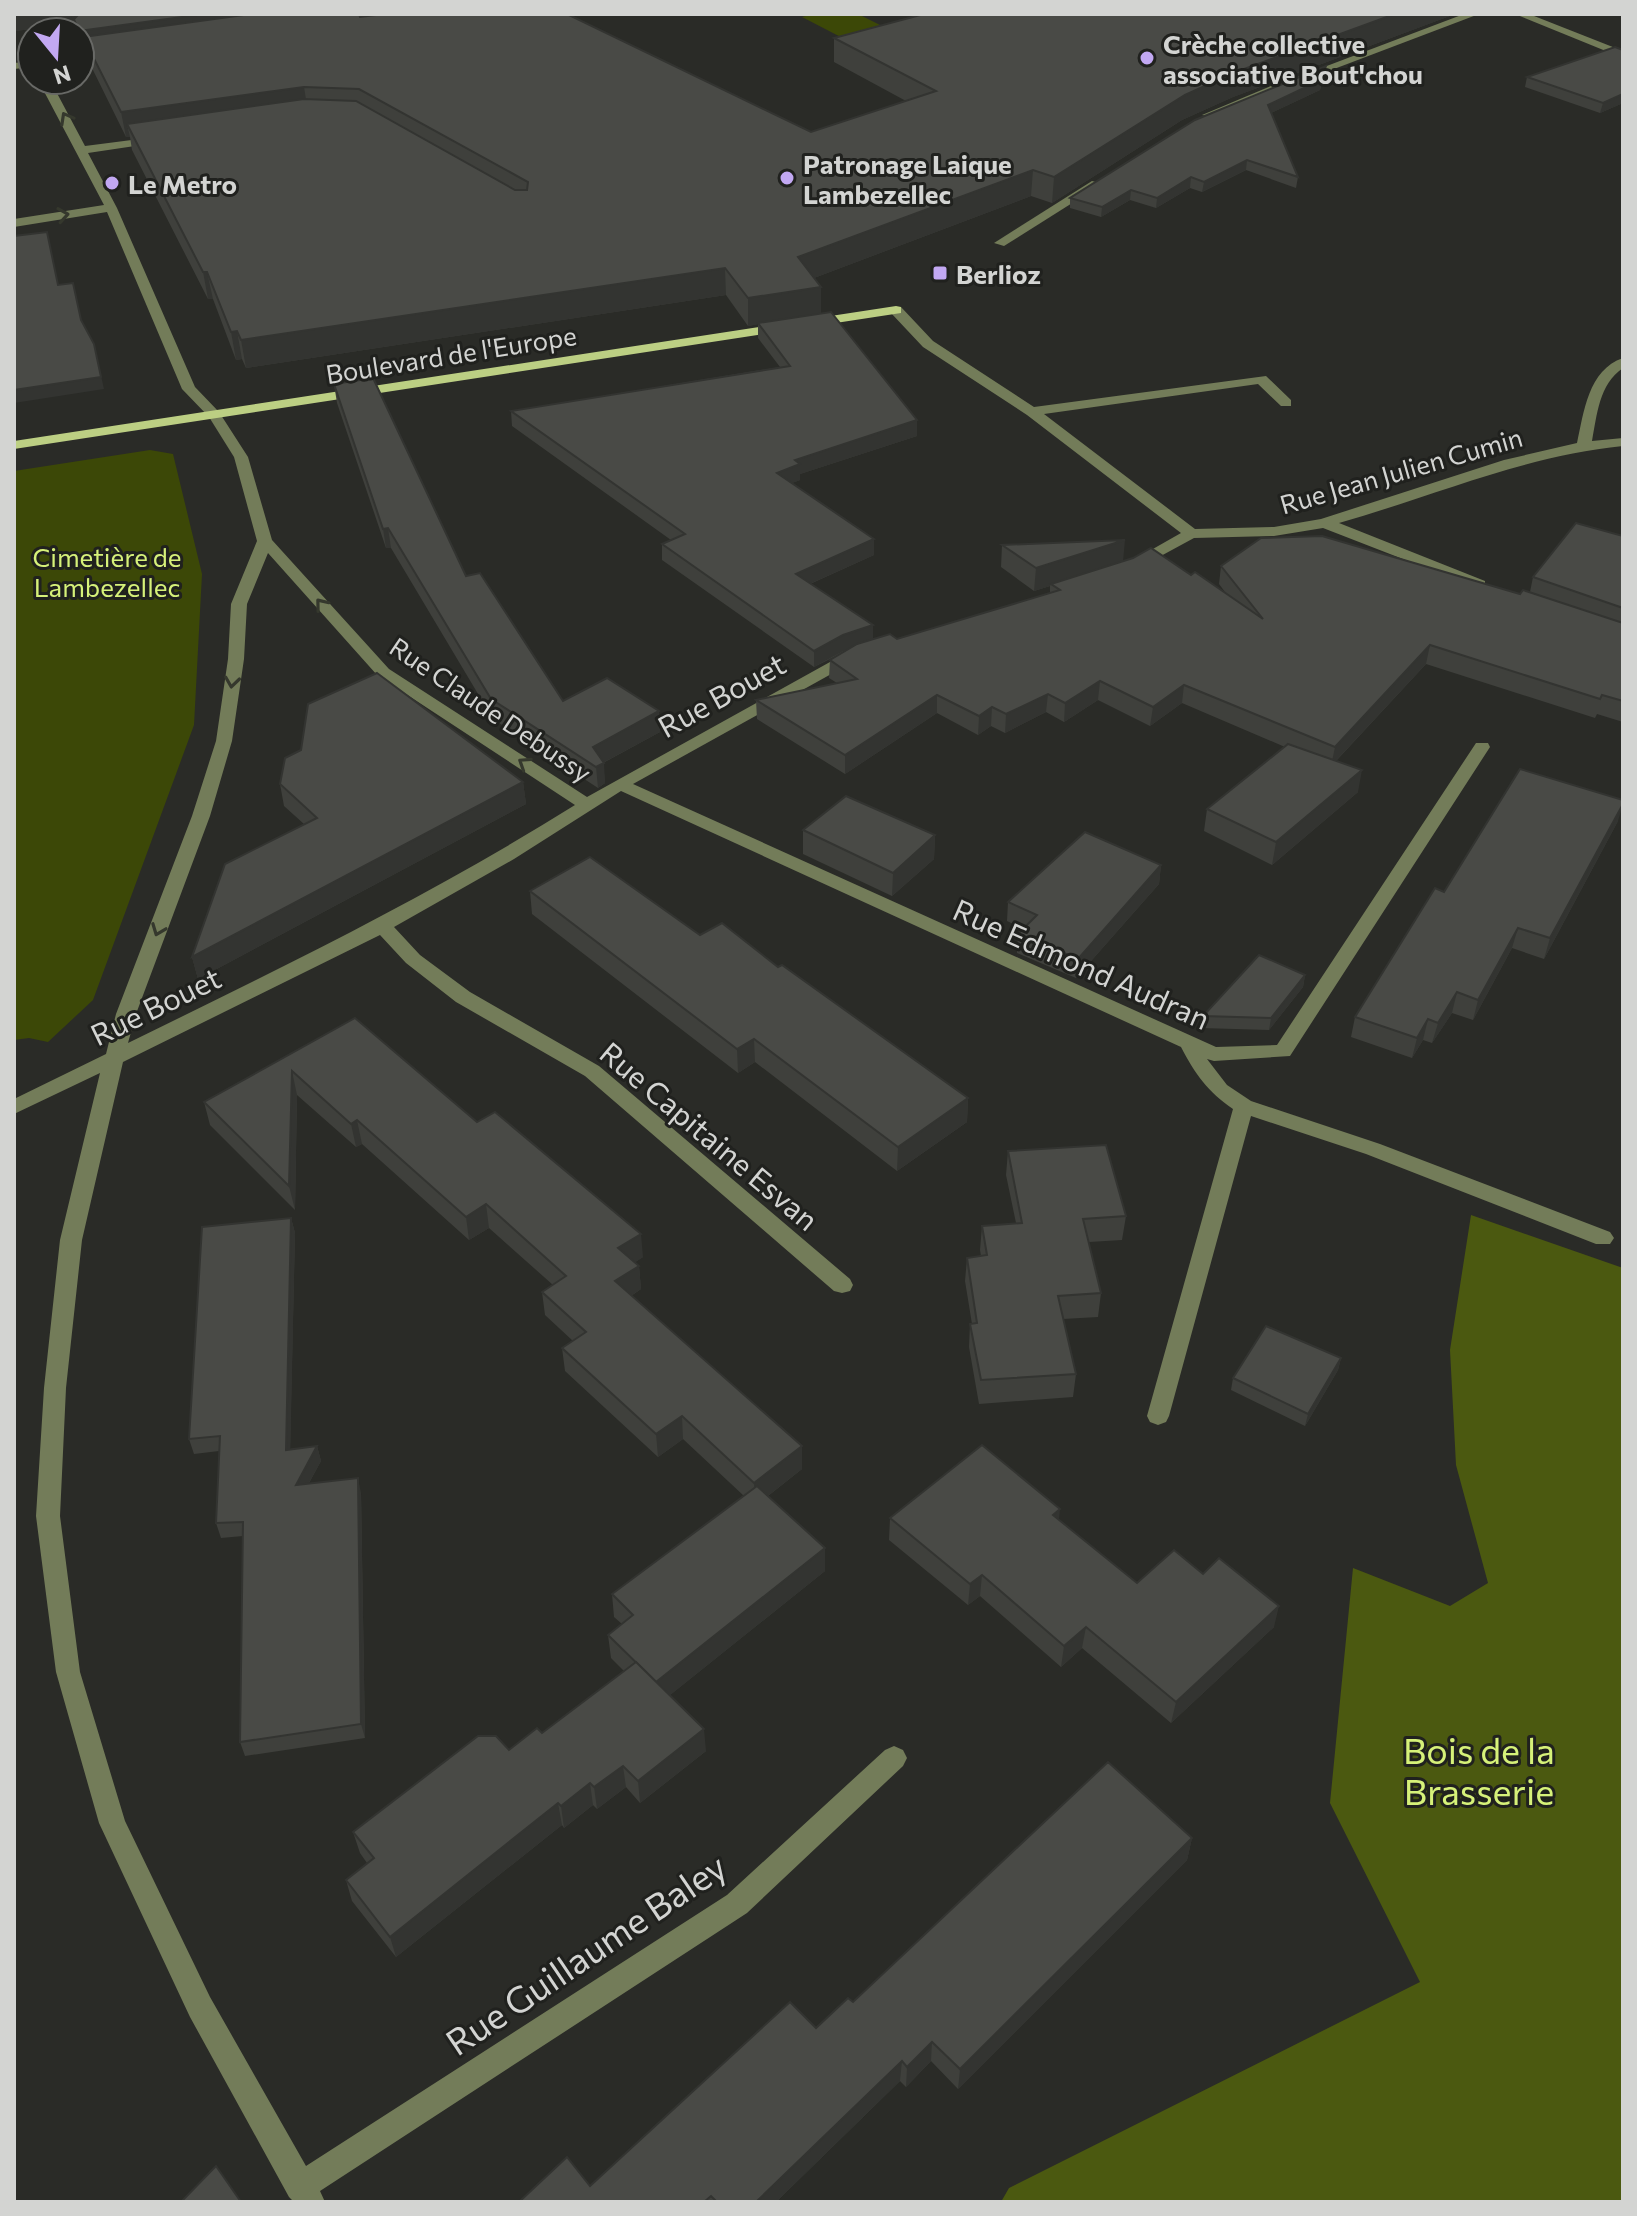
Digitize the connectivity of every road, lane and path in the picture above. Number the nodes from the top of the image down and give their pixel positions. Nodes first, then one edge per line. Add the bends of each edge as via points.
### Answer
1 (1474, 14) edge
2 (1520, 14) edge
3 (1623, 55) edge
4 (53, 96) edge
5 (1200, 119) edge
6 (166, 138) edge
7 (84, 150) junction
8 (1110, 174) edge
9 (111, 208) junction
10 (14, 223) edge
11 (1000, 243) dead end
12 (896, 310) joint
13 (1623, 362) edge
14 (1286, 403) dead end
15 (1032, 412) junction
16 (214, 415) junction
17 (1623, 442) edge
18 (1584, 444) junction
19 (14, 445) edge
20 (1324, 523) junction
21 (1191, 534) junction
22 (265, 541) junction
23 (1115, 573) edge
24 (1494, 590) edge
25 (864, 652) edge
26 (1482, 747) dead end
27 (620, 784) junction
28 (589, 806) junction
29 (382, 926) junction
30 (1189, 1043) junction
31 (113, 1059) junction
32 (1244, 1106) junction
33 (14, 1107) edge
34 (1603, 1238) dead end
35 (842, 1285) dead end
36 (1158, 1416) dead end
37 (894, 1758) dead end
38 (305, 2194) edge

1 - 5 street
2 - 3 street
7 -> 4 street, Rue Claude Debussy
6 - 7 street
7 - 9 street, Rue Claude Debussy
8 - 11 street
10 -> 9 street
9 - 16 street, Rue Claude Debussy via 189,389
12 - 15 street via 928,344
12 - 16 main road, Boulevard de l'Europe
13 - 18 street via 1599,382
14 - 15 street via 1261,379
15 - 21 street
16 - 19 main road, Boulevard de l'Europe
16 - 22 street, Rue Claude Debussy via 241,457
17 - 18 street, Rue Jean Julien Cumin
18 - 20 street, Rue Jean Julien Cumin via 1511,461
20 - 21 street, Rue Jean Julien Cumin via 1258,534
20 - 24 street
21 - 23 street
28 -> 22 street, Rue Claude Debussy via 383,672
22 -> 31 street via 239,604 224,741
25 - 27 street, Rue Bouet
26 - 30 street, Rue Edmond Audran via 1283,1051 1214,1054
27 - 28 street, Rue Bouet
27 - 30 street, Rue Edmond Audran
28 - 29 street, Rue Bouet
29 - 31 street, Rue Bouet
29 - 35 street, Rue Capitaine Esvan via 413,959 463,997 592,1071
30 - 32 street via 1220,1090
31 - 33 street, Rue Bouet
31 - 38 street via 71,1240 55,1388 48,1516 68,1672 112,1823 200,2007
32 - 34 street via 1373,1149
32 - 36 street
37 - 38 street, Rue Guillaume Baley via 737,1904

